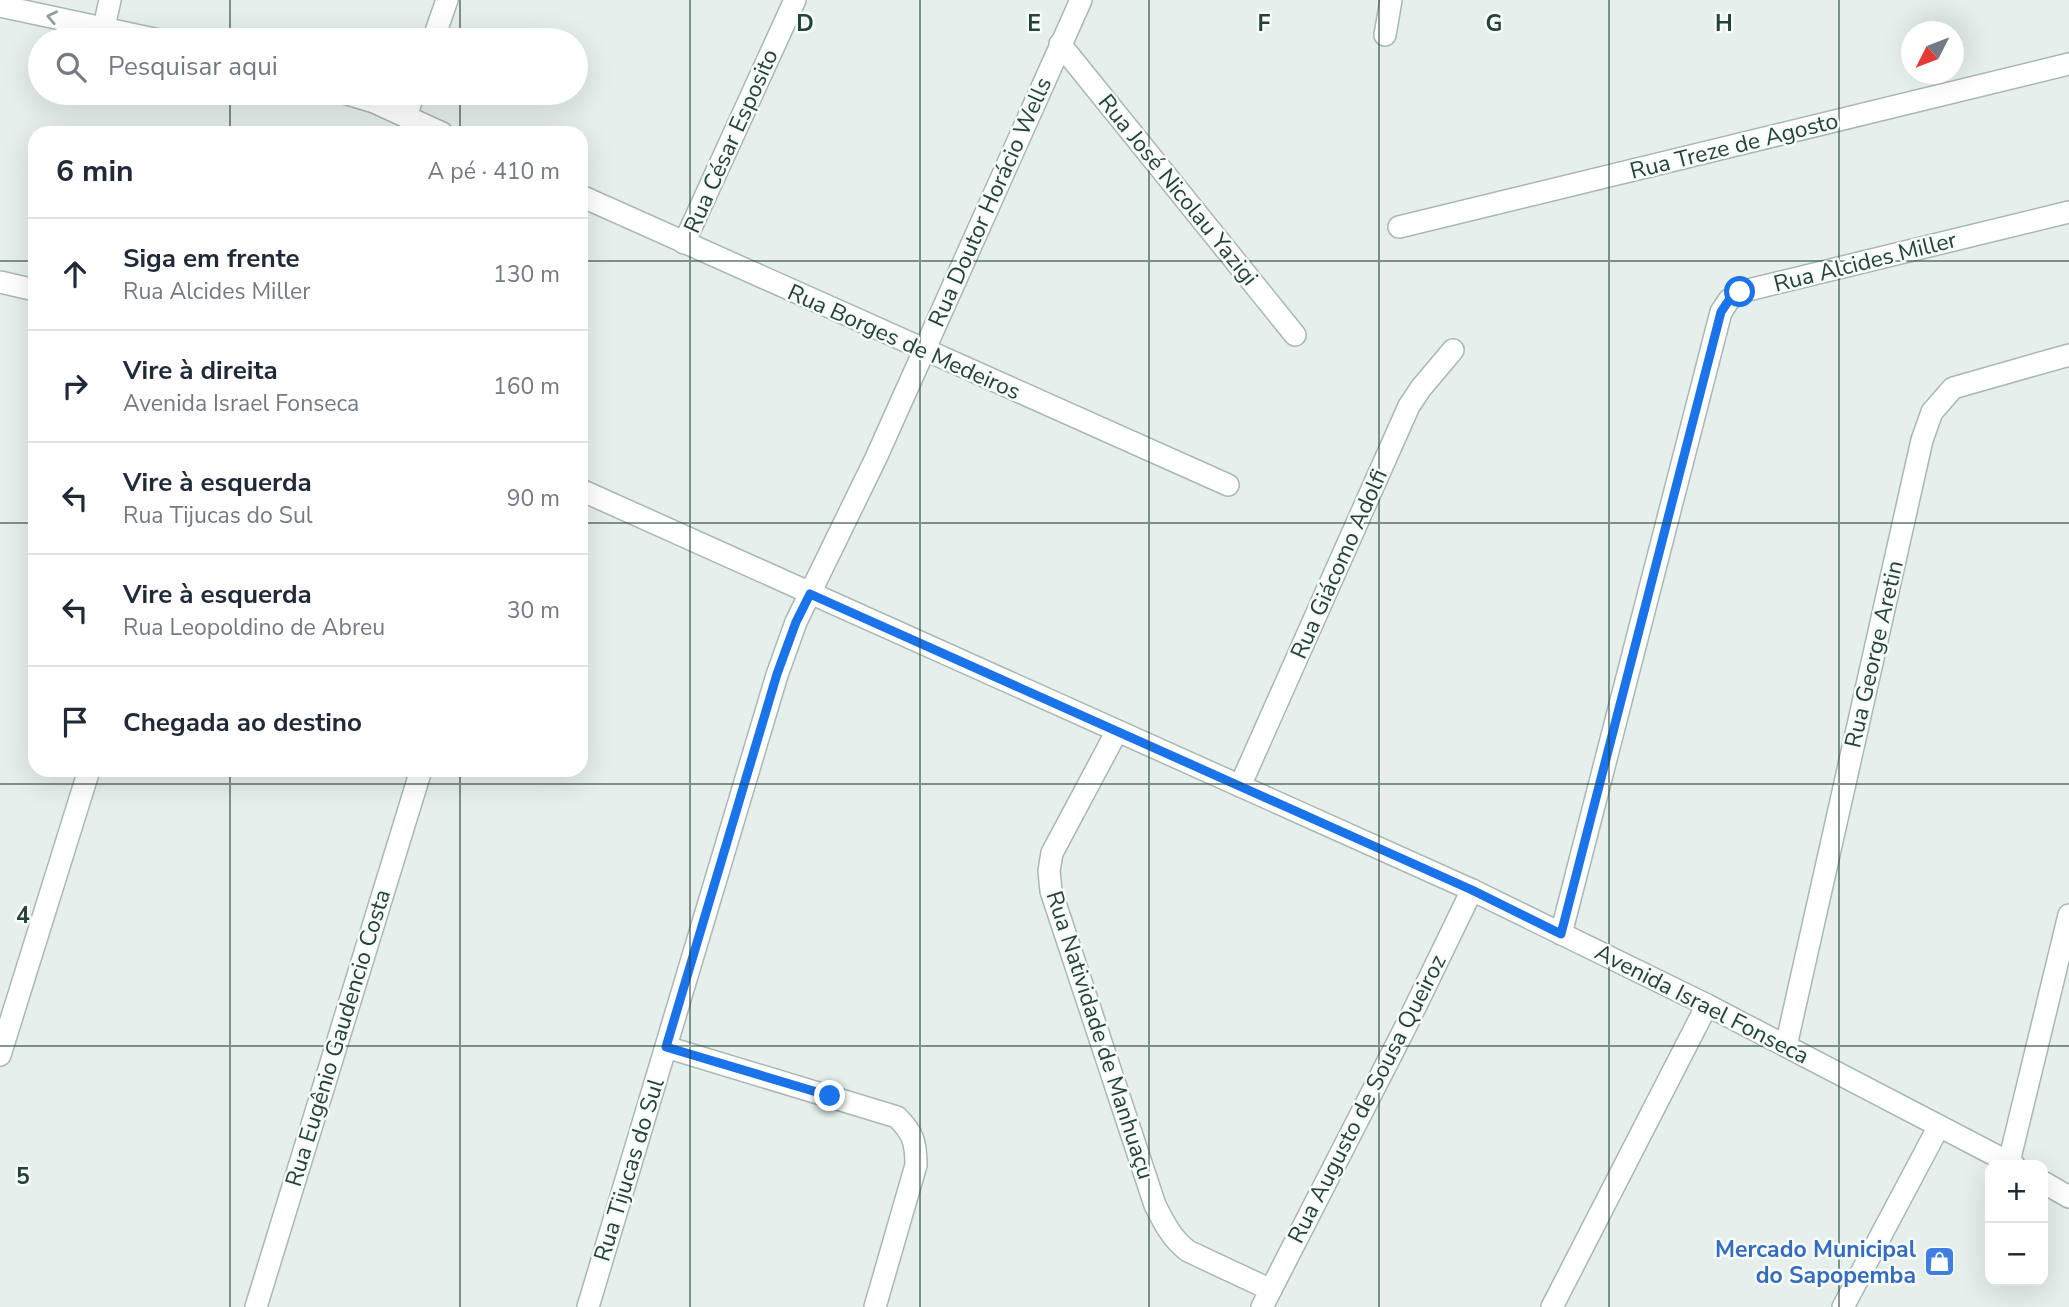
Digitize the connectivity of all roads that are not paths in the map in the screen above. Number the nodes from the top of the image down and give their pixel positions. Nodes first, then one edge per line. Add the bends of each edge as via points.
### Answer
1 (110, 0) edge
2 (447, 0) edge
3 (795, 0) edge
4 (1081, 0) edge
5 (1391, 0) edge
6 (0, 6) edge
7 (104, 27) junction
8 (108, 28) edge
9 (437, 28) edge
10 (1385, 35) dead end
11 (1060, 44) junction
12 (2069, 64) edge
13 (380, 105) edge
14 (410, 105) edge
15 (406, 117) junction
16 (426, 126) edge
17 (588, 199) edge
18 (2069, 212) edge
19 (1399, 228) dead end
20 (684, 243) junction
21 (0, 282) edge
22 (28, 288) edge
23 (1295, 335) dead end
24 (1453, 350) dead end
25 (923, 351) junction
26 (2069, 355) edge
27 (1228, 485) dead end
28 (588, 492) edge
29 (810, 594) junction
30 (1117, 731) junction
31 (87, 777) edge
32 (419, 777) edge
33 (1240, 786) junction
34 (1472, 890) junction
35 (2069, 915) edge
36 (1561, 934) junction
37 (1707, 1005) junction
38 (1786, 1046) junction
39 (666, 1047) junction
40 (0, 1055) edge
41 (1939, 1126) junction
42 (2004, 1160) edge
43 (2013, 1160) edge
44 (2048, 1185) edge
45 (2069, 1197) edge
46 (1266, 1298) edge
47 (256, 1307) edge
48 (587, 1307) edge
49 (875, 1307) edge
50 (1552, 1307) edge
51 (1843, 1307) edge

1 - 7 street
2 - 9 street
3 - 20 street, Rua César Esposito
4 - 11 street, Rua Doutor Horácio Wells
5 - 10 street
7 -> 6 street
7 - 8 street
11 - 23 street, Rua José Nicolau Yazigi
11 - 25 street, Rua Doutor Horácio Wells
12 - 19 street, Rua Treze de Agosto
13 - 15 street
14 - 15 street
15 - 16 street
17 - 20 street, Rua Borges de Medeiros
18 - 36 street, Rua Alcides Miller via 1740,292 1729,300 1721,312
20 - 25 street, Rua Borges de Medeiros
21 - 22 street
24 - 33 street, Rua Giácomo Adolfi via 1409,407
25 - 27 street, Rua Borges de Medeiros
25 - 29 street, Rua Doutor Horácio Wells
26 - 38 street, Rua George Aretin via 1953,388 1932,412
28 - 29 street, Avenida Israel Fonseca
29 - 30 street, Avenida Israel Fonseca
29 - 39 street, Rua Tijucas do Sul via 777,674
30 - 33 street, Avenida Israel Fonseca
30 - 46 street, Rua Natividade de Manhuaçu via 1052,853 1051,891 1166,1227 1188,1251
31 - 40 street
32 - 47 street, Rua Eugênio Gaudencio Costa
33 - 34 street, Avenida Israel Fonseca
34 - 36 street, Avenida Israel Fonseca
34 - 46 street, Rua Augusto de Sousa Queiroz
35 - 43 street
36 - 37 street, Avenida Israel Fonseca
37 - 38 street, Avenida Israel Fonseca
37 - 50 street
38 - 41 street, Avenida Israel Fonseca
39 - 48 street, Rua Tijucas do Sul
39 - 49 street via 897,1117 909,1129 916,1165
41 - 42 street, Avenida Israel Fonseca
41 - 51 street
44 - 45 street

